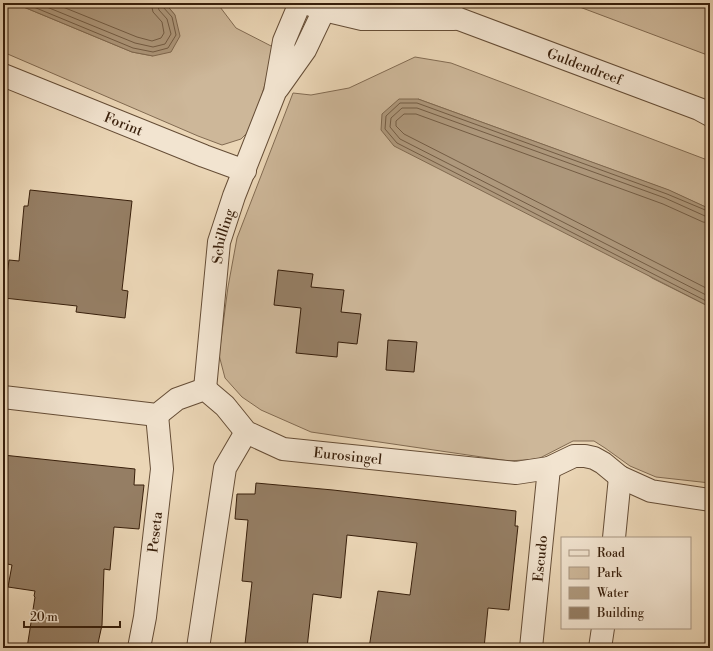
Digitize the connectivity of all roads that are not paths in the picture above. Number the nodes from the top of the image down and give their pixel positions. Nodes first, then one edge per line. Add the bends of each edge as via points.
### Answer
1 (300, 3) edge
2 (426, 3) edge
3 (318, 5) edge
4 (458, 19) junction
5 (3, 75) edge
6 (275, 92) junction
7 (710, 115) edge
8 (245, 171) junction
9 (205, 389) junction
10 (3, 397) edge
11 (157, 415) junction
12 (246, 432) junction
13 (550, 468) junction
14 (620, 477) junction
15 (710, 500) edge
16 (614, 537) edge
17 (603, 629) edge
18 (139, 648) edge
19 (198, 648) edge
20 (531, 648) edge
21 (600, 648) edge

1 - 6 street, Schilling via 284,41
2 - 4 street, Guldendreef
3 - 4 street, Guldendreef via 362,19
3 - 6 street, Schilling via 306,50
4 - 7 street, Guldendreef
5 - 8 street, Forint
6 - 8 street, Schilling
8 - 9 street, Schilling via 219,242
9 - 11 street via 177,399
9 - 12 street, Eurosingel via 225,406
10 - 11 street
11 - 18 street, Peseta via 162,469 145,617
12 - 13 street, Eurosingel via 283,450 516,472
12 - 19 street via 225,468
13 - 14 street, Eurosingel via 574,456 585,456 603,463
13 - 20 street, Escudo
14 - 15 street, Eurosingel via 650,491
14 - 16 street
17 - 21 street

